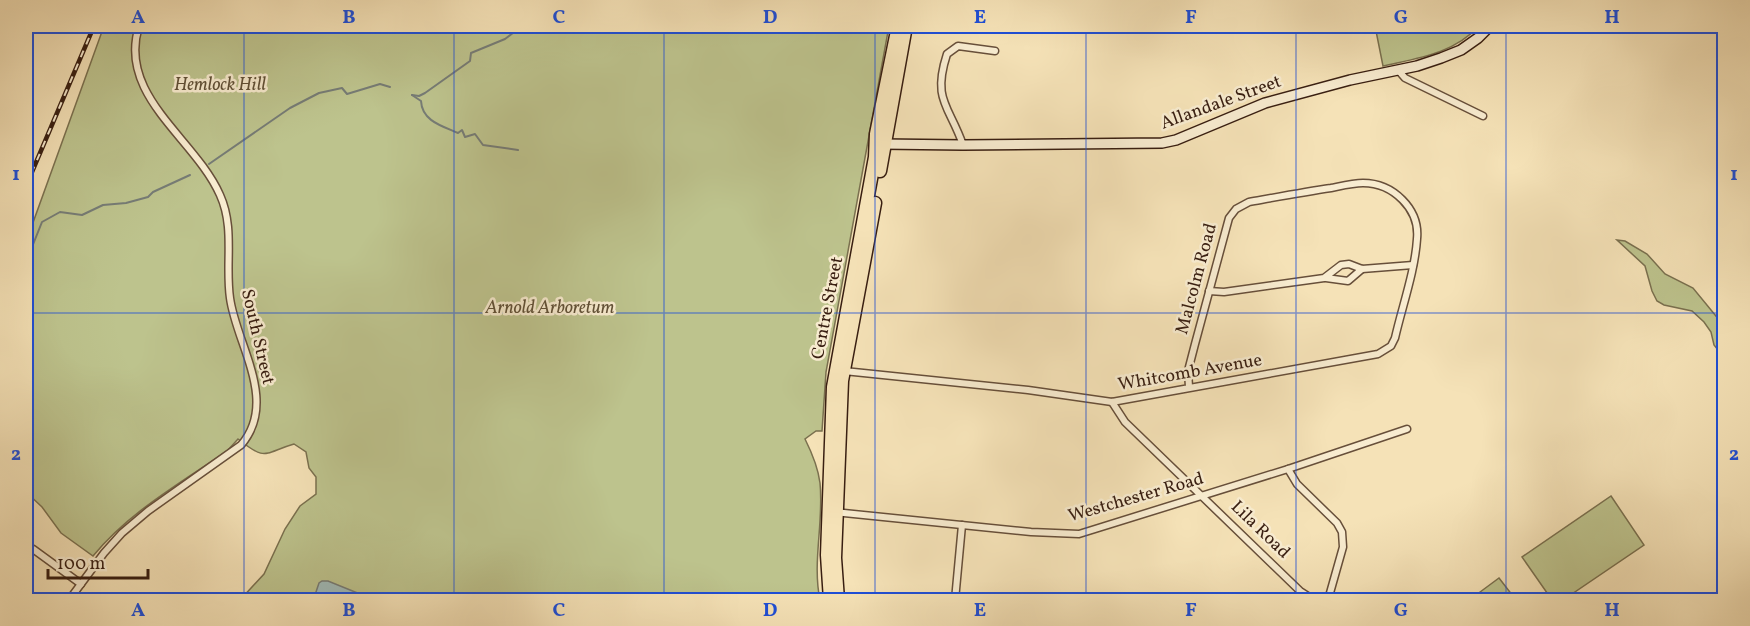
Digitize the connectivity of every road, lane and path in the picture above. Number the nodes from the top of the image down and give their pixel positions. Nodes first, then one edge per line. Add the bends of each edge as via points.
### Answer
1 (139, 26) edge
2 (898, 26) edge
3 (906, 26) edge
4 (1490, 26) edge
5 (995, 51) dead end
6 (1398, 70) junction
7 (1483, 116) dead end
8 (880, 143) junction
9 (963, 145) junction
10 (1413, 264) junction
11 (1362, 269) junction
12 (1324, 278) junction
13 (1209, 291) junction
14 (839, 370) junction
15 (1189, 387) junction
16 (1112, 402) junction
17 (1407, 429) dead end
18 (1288, 469) junction
19 (1203, 495) junction
20 (832, 512) junction
21 (962, 525) junction
22 (26, 546) edge
23 (81, 584) junction
24 (69, 600) edge
25 (830, 600) edge
26 (838, 600) edge
27 (955, 600) edge
28 (1314, 600) edge
29 (1328, 600) edge

1 - 23 street, South Street via 135,56 148,93 162,118 213,180 224,205 230,298 251,368 255,415 251,431 241,445 135,521 112,543
2 - 8 highway, Centre Street
3 - 8 highway, Centre Street
4 - 6 street, Allandale Street via 1461,50
5 - 9 street via 958,46 947,54 941,80 942,98
6 - 7 street via 1405,78
6 - 9 street, Allandale Street via 1265,103 1162,143
8 - 9 street, Allandale Street
8 - 14 highway, Centre Street
10 - 11 street
10 - 13 street, Malcolm Road via 1418,240 1412,211 1386,188 1362,183 1249,202 1236,208 1229,218
10 - 15 street, Whitcomb Avenue via 1395,338 1385,351
11 - 12 street via 1348,280
11 - 12 street via 1341,265
12 - 13 street
13 - 15 street, Malcolm Road via 1188,371
14 - 16 street, Whitcomb Avenue
14 - 20 highway, Centre Street
15 - 16 street, Whitcomb Avenue
16 - 19 street, Lila Road via 1125,422
17 - 18 street, Westchester Road
18 - 19 street, Westchester Road
18 - 29 street via 1342,532 1343,547
19 - 21 street, Westchester Road via 1080,534
19 - 28 street, Lila Road via 1300,591
20 - 21 street, Westchester Road
20 - 25 highway, Centre Street via 826,567
20 - 26 highway, Centre Street
21 - 27 street
22 - 23 street
23 - 24 street, South Street

